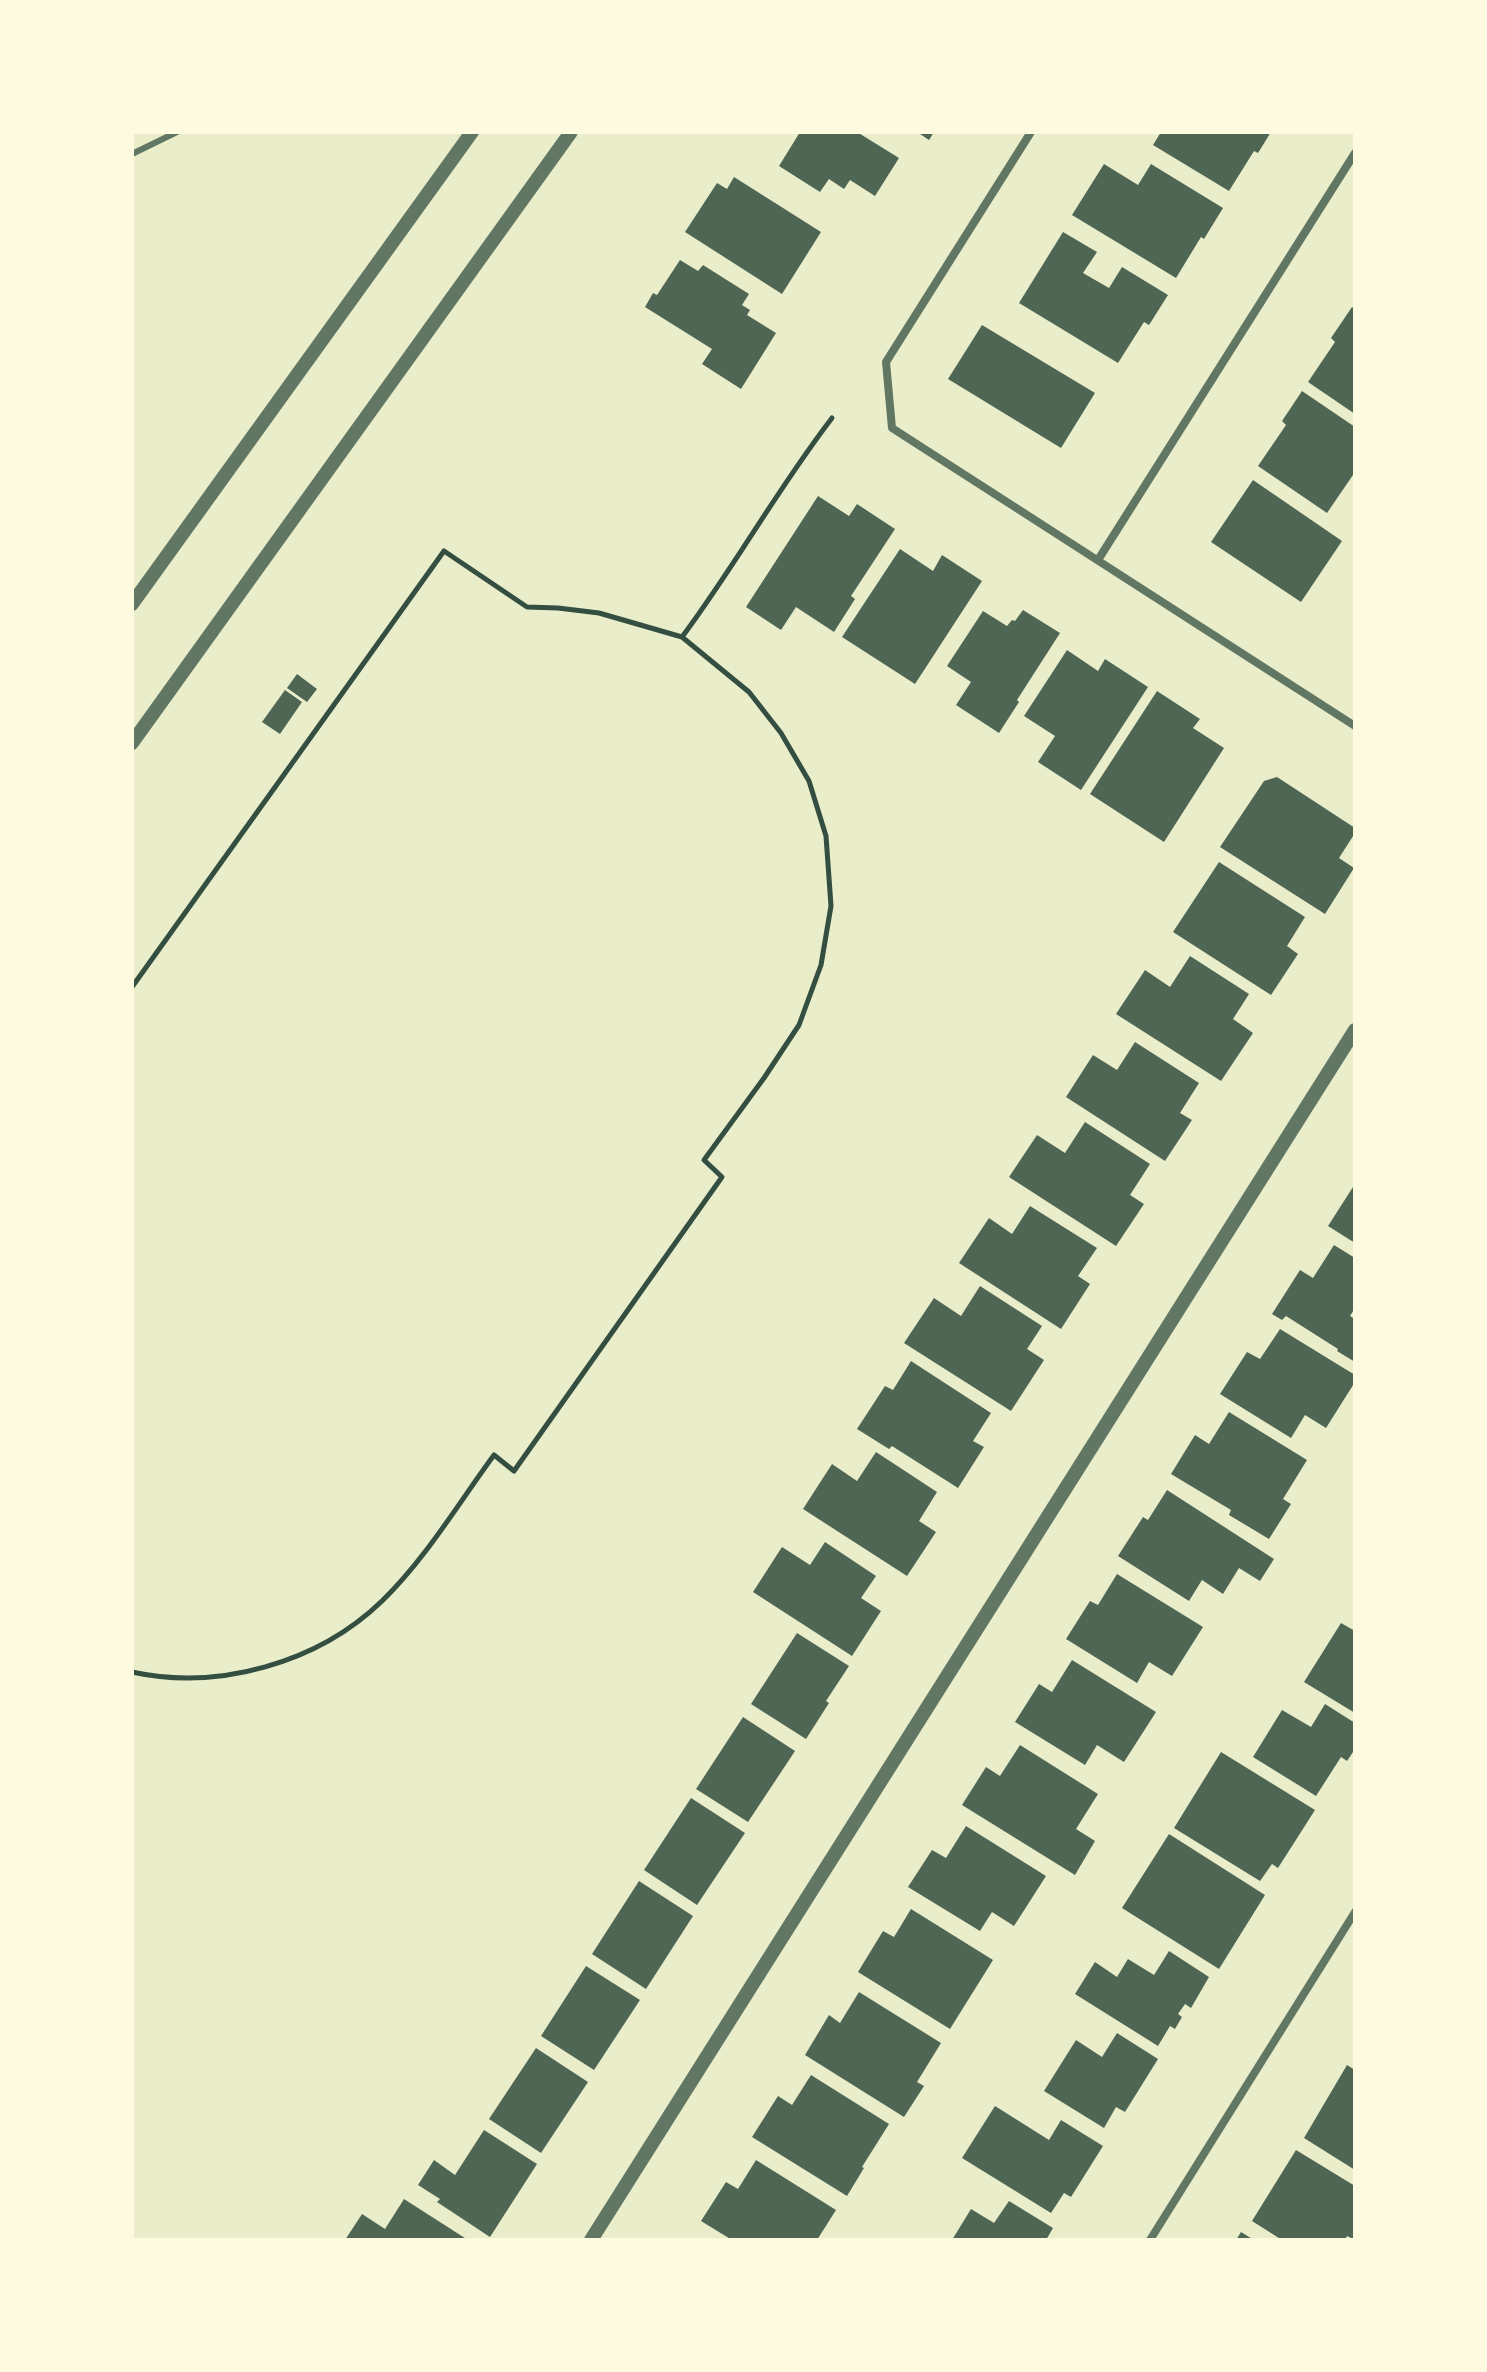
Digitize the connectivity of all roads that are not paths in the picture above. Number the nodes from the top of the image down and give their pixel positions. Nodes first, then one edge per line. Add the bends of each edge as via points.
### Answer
1 (177, 132) edge
2 (472, 132) edge
3 (571, 132) edge
4 (1031, 132) edge
5 (1355, 153) edge
6 (132, 154) edge
7 (1098, 560) junction
8 (132, 604) edge
9 (1355, 726) edge
10 (132, 743) edge
11 (1355, 1030) edge
12 (1355, 1912) edge
13 (591, 2240) edge
14 (1150, 2240) edge

1 - 6 lane
2 - 8 street
3 - 10 street
4 - 7 street via 886,362 892,428
5 - 7 street
7 - 9 street
11 - 13 street
12 - 14 street

